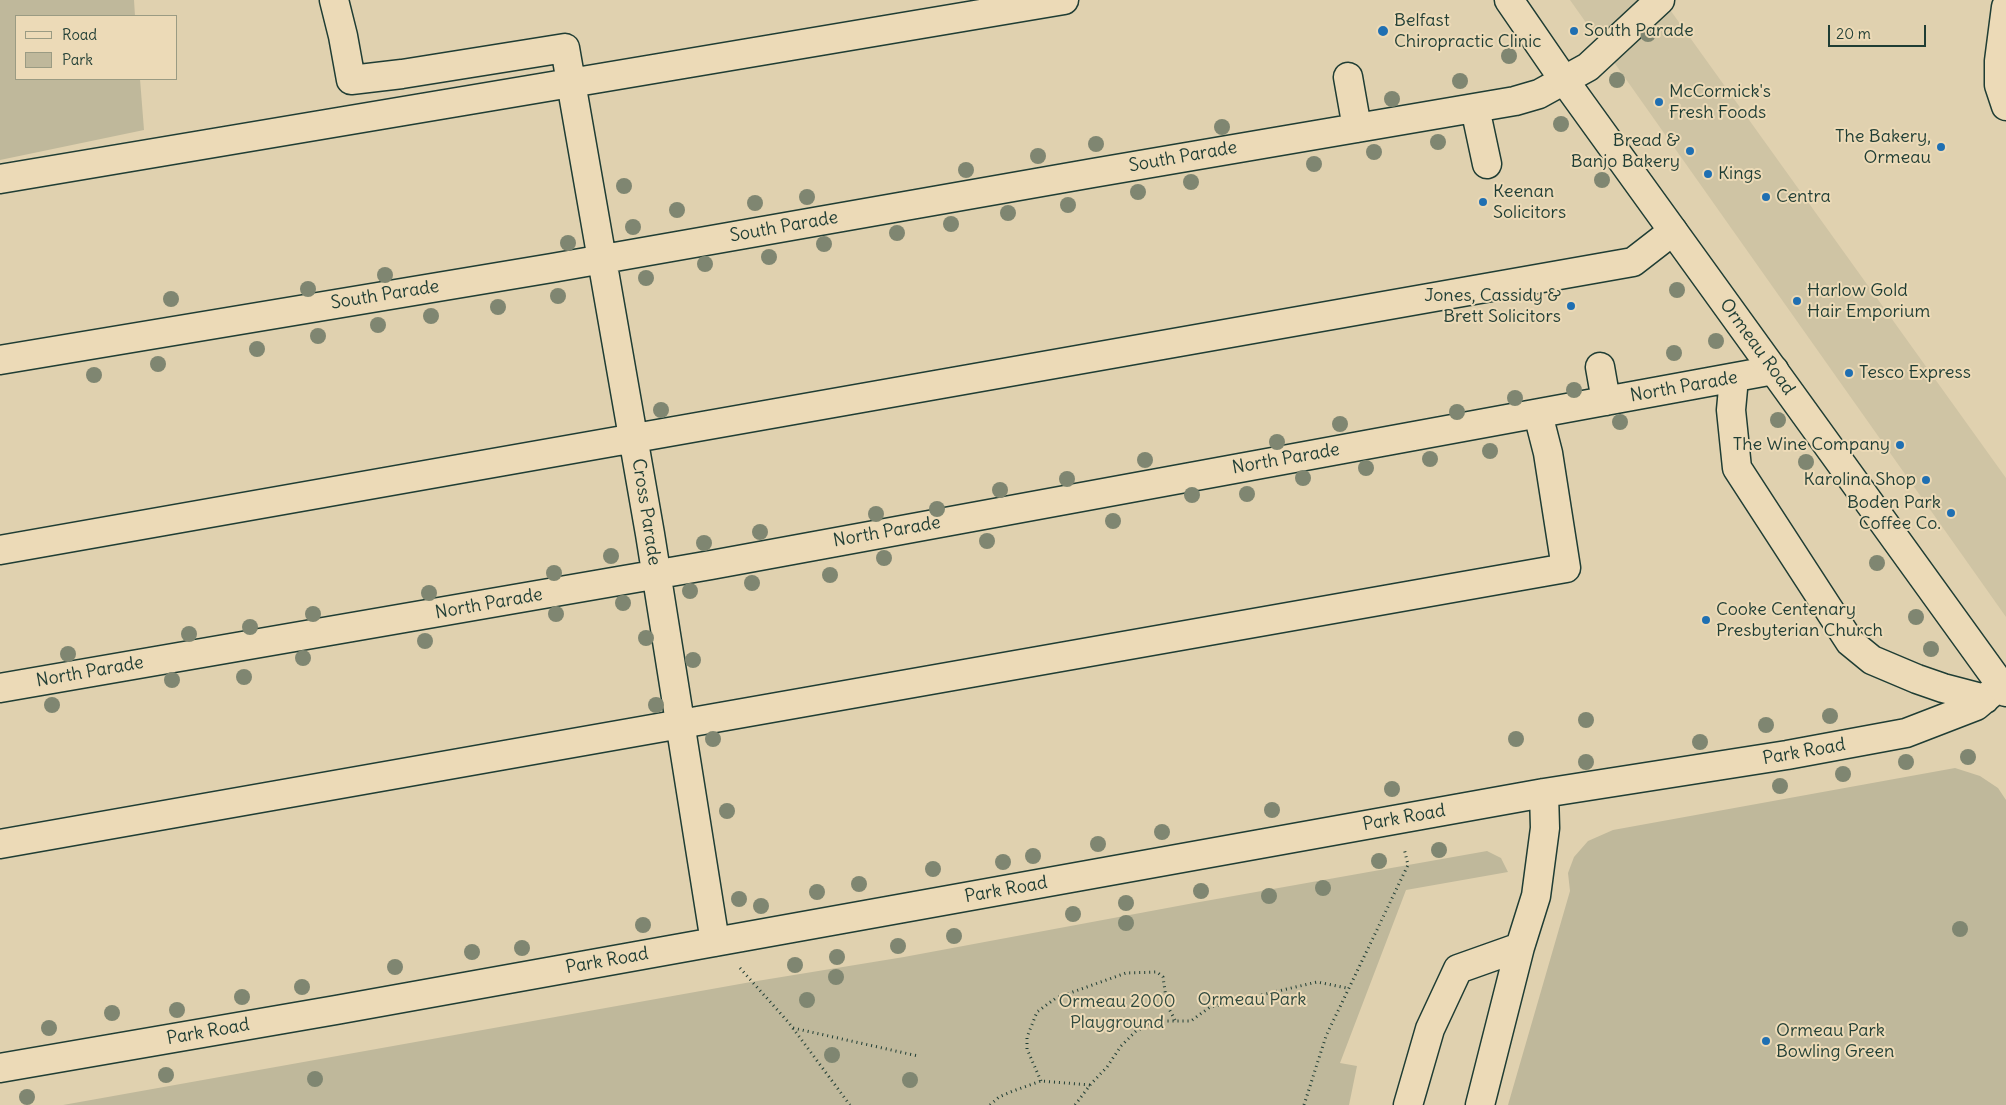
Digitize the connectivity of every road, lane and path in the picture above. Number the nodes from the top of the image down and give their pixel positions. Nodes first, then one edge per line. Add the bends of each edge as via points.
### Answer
1 (334, 0) edge
2 (1064, 0) edge
3 (1509, 0) edge
4 (1660, 0) edge
5 (2006, 7) edge
6 (1348, 77) dead end
7 (1564, 80) junction
8 (571, 83) junction
9 (2006, 106) edge
10 (1475, 108) junction
11 (1357, 128) junction
12 (1487, 164) dead end
13 (0, 179) edge
14 (1673, 231) junction
15 (602, 259) junction
16 (0, 360) edge
17 (1600, 367) dead end
18 (1774, 370) junction
19 (1734, 378) junction
20 (1606, 402) junction
21 (1538, 414) junction
22 (634, 438) junction
23 (0, 550) edge
24 (656, 575) junction
25 (0, 688) edge
26 (1998, 692) edge
27 (681, 724) junction
28 (1544, 793) junction
29 (1403, 842) dead end
30 (0, 844) edge
31 (715, 942) junction
32 (1520, 947) junction
33 (734, 962) dead end
34 (1347, 988) junction
35 (1175, 1020) junction
36 (793, 1028) junction
37 (918, 1056) dead end
38 (0, 1068) edge
39 (1040, 1081) junction
40 (1090, 1085) junction
41 (850, 1105) edge
42 (990, 1105) edge
43 (1075, 1105) edge
44 (1304, 1105) edge
45 (1408, 1105) edge
46 (1480, 1105) edge

1 - 8 street, Cross Parade via 351,80 565,48
2 - 8 street
3 - 7 street, Ormeau Road
4 - 7 street, South Parade via 1588,67
5 - 9 street via 1999,61 1999,85
6 - 11 street
7 - 10 street, South Parade via 1531,97
7 - 14 street, Ormeau Road
8 - 13 street
8 - 15 street, Cross Parade
10 - 11 street, South Parade
10 - 12 street
11 - 15 street, South Parade
14 - 18 street, Ormeau Road
14 - 22 street via 1633,262
15 - 16 street, South Parade
15 - 22 street, Cross Parade
17 - 20 street
18 - 19 street, North Parade
18 - 26 street, Ormeau Road
19 - 20 street, North Parade
19 - 26 street via 1731,410 1737,468 1850,642 1872,660 1917,680 1943,688
20 - 21 street, North Parade
21 - 24 street, North Parade
21 - 27 street via 1548,453 1566,568
22 - 23 street
22 - 24 street, Cross Parade
24 - 25 street, North Parade
24 - 27 street, Cross Parade
26 - 28 street, Park Road via 1976,706 1906,733 1787,756
27 - 30 street
27 - 31 street, Cross Parade
28 - 31 street, Park Road
28 - 32 street via 1545,828 1536,896
29 - 34 path via 1408,865
31 - 38 street, Park Road
32 - 45 street via 1458,969 1430,1029
32 - 46 street
33 - 36 path
34 - 35 path via 1317,982 1210,1006 1191,1020
34 - 44 path via 1326,1036
35 - 39 path via 1163,977 1157,972 1126,973 1056,998 1037,1012 1027,1037 1027,1049
35 - 40 path via 1156,1021 1136,1031
36 - 37 path
36 - 41 path
39 - 40 path
39 - 42 path via 1013,1091
40 - 43 path

